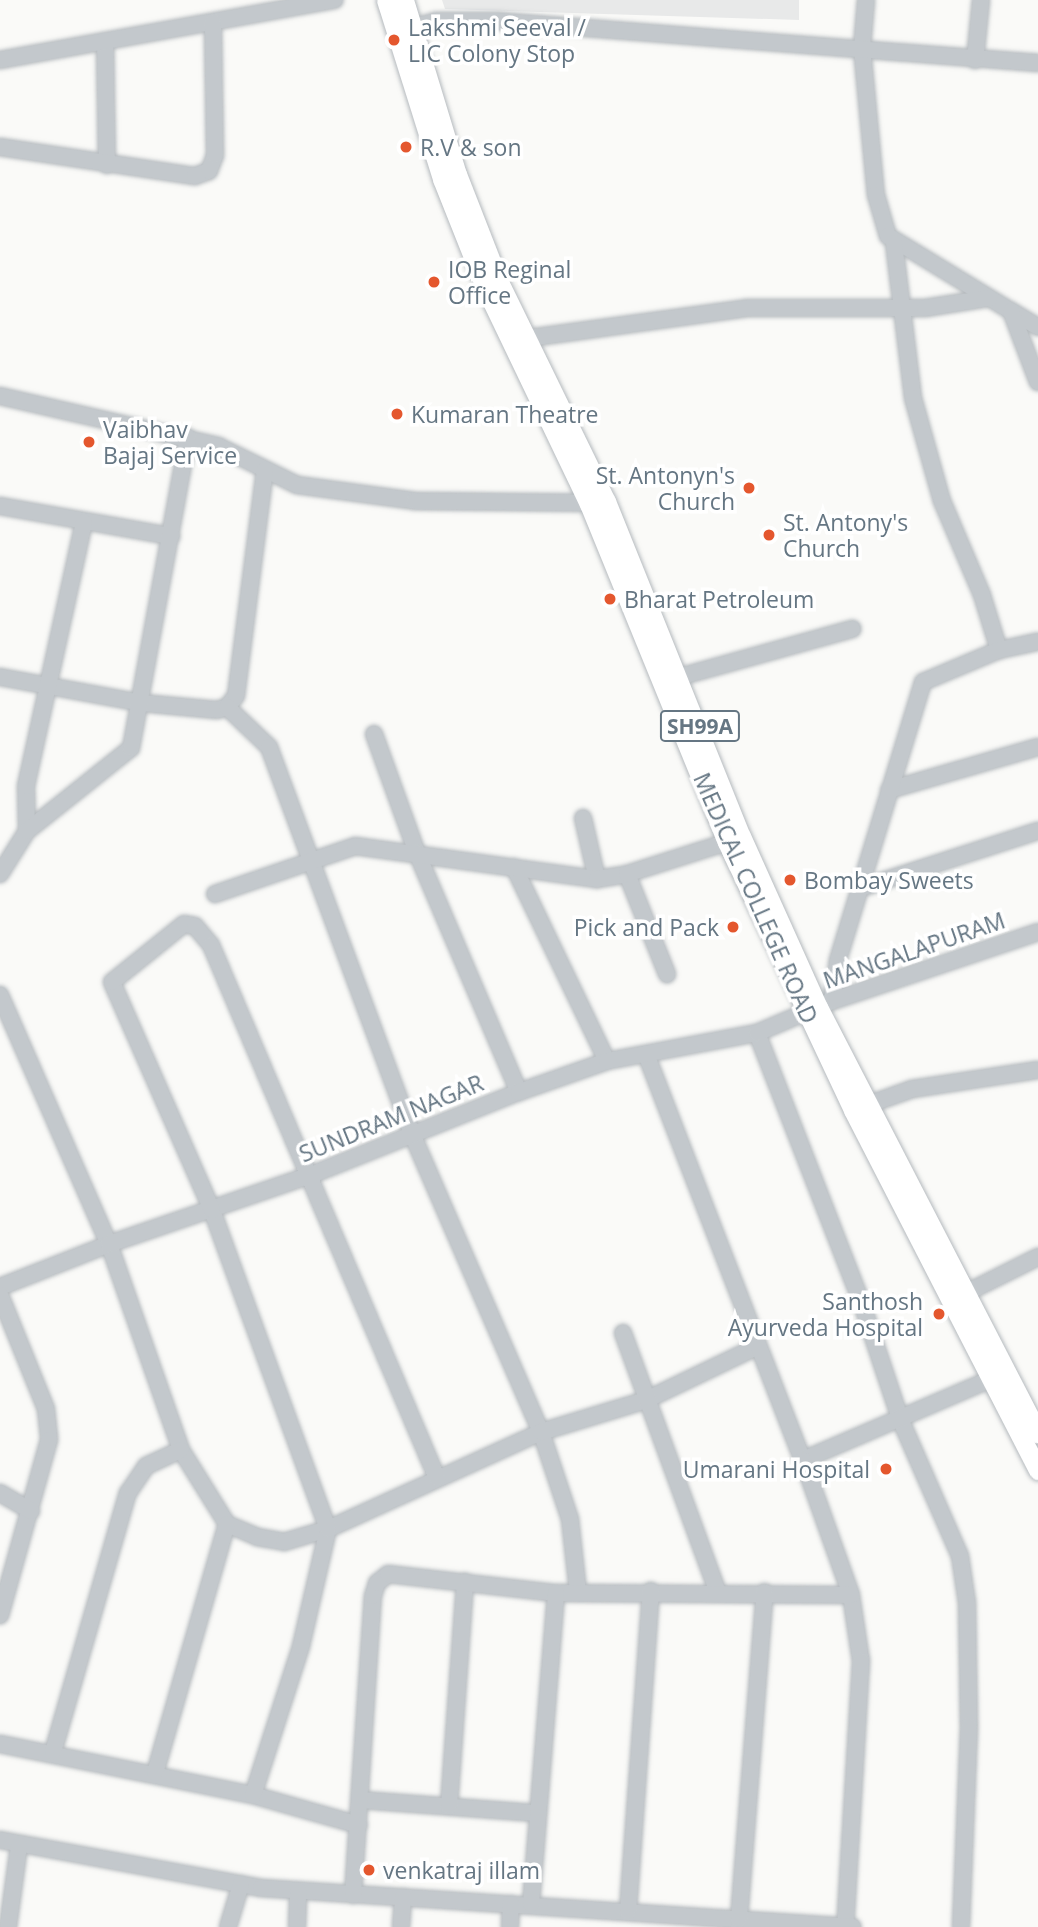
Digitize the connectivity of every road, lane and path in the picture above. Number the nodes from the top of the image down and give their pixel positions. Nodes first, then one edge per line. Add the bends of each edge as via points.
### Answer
1 (335, 0) edge
2 (386, 0) edge
3 (404, 0) edge
4 (866, 0) edge
5 (981, 0) edge
6 (214, 22) junction
7 (415, 26) junction
8 (395, 32) junction
9 (105, 41) junction
10 (862, 48) junction
11 (0, 60) edge
12 (975, 60) junction
13 (1038, 63) edge
14 (0, 147) edge
15 (107, 165) junction
16 (449, 176) junction
17 (894, 243) junction
18 (989, 298) junction
19 (898, 307) junction
20 (1011, 311) junction
21 (1038, 327) edge
22 (529, 338) junction
23 (1038, 382) edge
24 (0, 396) edge
25 (188, 437) junction
26 (265, 470) junction
27 (598, 502) junction
28 (0, 506) edge
29 (84, 522) junction
30 (171, 536) junction
31 (852, 629) dead end
32 (1038, 642) edge
33 (999, 650) junction
34 (0, 677) edge
35 (679, 677) junction
36 (46, 687) junction
37 (142, 703) junction
38 (227, 707) junction
39 (374, 734) dead end
40 (1038, 747) edge
41 (889, 790) junction
42 (583, 818) dead end
43 (27, 831) junction
44 (1038, 831) edge
45 (727, 842) junction
46 (417, 853) junction
47 (311, 861) junction
48 (514, 867) junction
49 (0, 874) edge
50 (626, 874) junction
51 (597, 879) junction
52 (860, 888) junction
53 (215, 894) dead end
54 (1038, 932) edge
55 (667, 974) dead end
56 (0, 995) edge
57 (819, 1008) junction
58 (757, 1033) junction
59 (646, 1054) junction
60 (607, 1061) junction
61 (1038, 1070) edge
62 (519, 1092) junction
63 (860, 1107) junction
64 (412, 1134) junction
65 (311, 1175) junction
66 (212, 1210) junction
67 (109, 1244) junction
68 (1038, 1257) edge
69 (0, 1287) edge
70 (0, 1295) edge
71 (957, 1297) junction
72 (622, 1333) dead end
73 (758, 1346) junction
74 (991, 1379) junction
75 (646, 1400) junction
76 (901, 1421) junction
77 (541, 1432) junction
78 (1038, 1434) edge
79 (181, 1450) junction
80 (803, 1460) junction
81 (1038, 1470) edge
82 (437, 1478) junction
83 (0, 1493) edge
84 (32, 1511) junction
85 (227, 1524) junction
86 (328, 1529) junction
87 (465, 1582) junction
88 (651, 1591) junction
89 (578, 1592) junction
90 (718, 1592) junction
91 (765, 1592) junction
92 (556, 1593) junction
93 (851, 1595) junction
94 (0, 1615) edge
95 (0, 1744) edge
96 (52, 1752) junction
97 (155, 1773) junction
98 (253, 1795) junction
99 (362, 1800) junction
100 (449, 1806) junction
101 (536, 1813) junction
102 (359, 1825) junction
103 (0, 1840) edge
104 (19, 1846) junction
105 (241, 1884) junction
106 (298, 1891) junction
107 (353, 1895) junction
108 (402, 1897) junction
109 (512, 1904) junction
110 (531, 1904) junction
111 (628, 1910) junction
112 (739, 1919) junction
113 (766, 1924) edge
114 (8, 1927) edge
115 (228, 1927) edge
116 (297, 1927) edge
117 (401, 1927) edge
118 (510, 1927) edge
119 (845, 1927) edge
120 (853, 1927) edge
121 (961, 1927) edge

1 - 6 street
2 - 8 main road, MEDICAL COLLEGE ROAD / SH99A
3 - 7 main road, MEDICAL COLLEGE ROAD / SH99A
4 - 10 street
5 - 12 street
6 - 9 street
6 - 15 street via 215,155 209,171 195,176
7 - 8 street
7 - 10 street via 498,21
7 - 16 main road, MEDICAL COLLEGE ROAD / SH99A
8 - 16 main road, MEDICAL COLLEGE ROAD / SH99A
9 - 11 street
9 - 15 street
10 - 12 street
10 - 17 street via 876,195
12 - 13 street
14 - 15 street
16 - 22 main road, MEDICAL COLLEGE ROAD / SH99A
16 - 27 main road, MEDICAL COLLEGE ROAD / SH99A via 485,288
17 - 18 street
17 - 19 street
18 - 19 street via 925,308
18 - 20 street
19 - 22 street via 747,308
19 - 33 street via 913,398 942,501 982,595
20 - 21 street
20 - 23 street
22 - 27 main road, MEDICAL COLLEGE ROAD / SH99A
24 - 25 street
25 - 26 street via 218,446
25 - 30 street
26 - 27 street via 297,485 415,501
26 - 38 street via 236,696
27 - 35 main road, MEDICAL COLLEGE ROAD / SH99A
27 - 45 main road, MEDICAL COLLEGE ROAD / SH99A
28 - 29 street
29 - 30 street
29 - 36 street
30 - 37 street
31 - 35 street
32 - 33 street
33 - 41 street via 923,682
34 - 36 street
35 - 57 main road, MEDICAL COLLEGE ROAD / SH99A via 741,836
36 - 37 street
36 - 43 street via 26,786
37 - 38 street
37 - 43 street via 131,748
38 - 47 street via 270,747
39 - 46 street
40 - 41 street
41 - 52 street
42 - 51 street
43 - 49 street
44 - 52 street
45 - 50 street
45 - 57 main road, MEDICAL COLLEGE ROAD / SH99A
46 - 47 street via 355,846
46 - 48 street
46 - 62 street
47 - 53 street
47 - 64 street
48 - 51 street
48 - 60 street
50 - 51 street
50 - 55 street
52 - 57 street
54 - 57 street, MANGALAPURAM
56 - 67 street
57 - 58 street, SUNDRAM NAGAR
57 - 63 main road, MEDICAL COLLEGE ROAD / SH99A
58 - 59 street, SUNDRAM NAGAR
58 - 76 street via 862,1304
59 - 60 street, SUNDRAM NAGAR
59 - 73 street
60 - 62 street, SUNDRAM NAGAR
61 - 63 street via 912,1089
62 - 64 street, SUNDRAM NAGAR
63 - 71 main road, MEDICAL COLLEGE ROAD / SH99A
64 - 65 street, SUNDRAM NAGAR
64 - 77 street
65 - 66 street, SUNDRAM NAGAR
65 - 66 street via 211,945 195,926 184,924 111,982
65 - 82 street
66 - 67 street, SUNDRAM NAGAR
66 - 86 street
67 - 69 street, SUNDRAM NAGAR
67 - 79 street
68 - 71 street
70 - 84 street via 46,1409 49,1440
71 - 74 main road, MEDICAL COLLEGE ROAD / SH99A
71 - 78 main road, MEDICAL COLLEGE ROAD / SH99A
72 - 75 street
73 - 75 street
73 - 80 street
74 - 76 street
74 - 81 main road, MEDICAL COLLEGE ROAD / SH99A
75 - 77 street
75 - 90 street
76 - 80 street
76 - 121 street via 960,1556 967,1603 969,1727
77 - 82 street
77 - 89 street via 570,1519
79 - 85 street
79 - 96 street via 146,1466 128,1493
80 - 93 street
82 - 86 street
83 - 84 street
84 - 94 street
85 - 86 street via 284,1542
85 - 97 street
86 - 98 street via 301,1646
87 - 92 street
87 - 99 street via 406,1573 388,1574 377,1583
87 - 100 street
88 - 89 street
88 - 90 street
88 - 111 street
89 - 92 street
90 - 91 street
91 - 93 street
91 - 112 street
92 - 101 street
93 - 119 street via 860,1661
95 - 96 street
96 - 97 street
97 - 98 street
98 - 102 street
99 - 100 street
99 - 102 street
100 - 101 street
101 - 110 street
102 - 107 street
103 - 104 street
104 - 105 street
104 - 114 street
105 - 106 street
105 - 115 street
106 - 107 street
106 - 116 street
107 - 108 street
108 - 109 street
108 - 117 street
109 - 110 street
109 - 118 street
110 - 111 street
111 - 112 street
112 - 113 street
113 - 119 street
119 - 120 street

